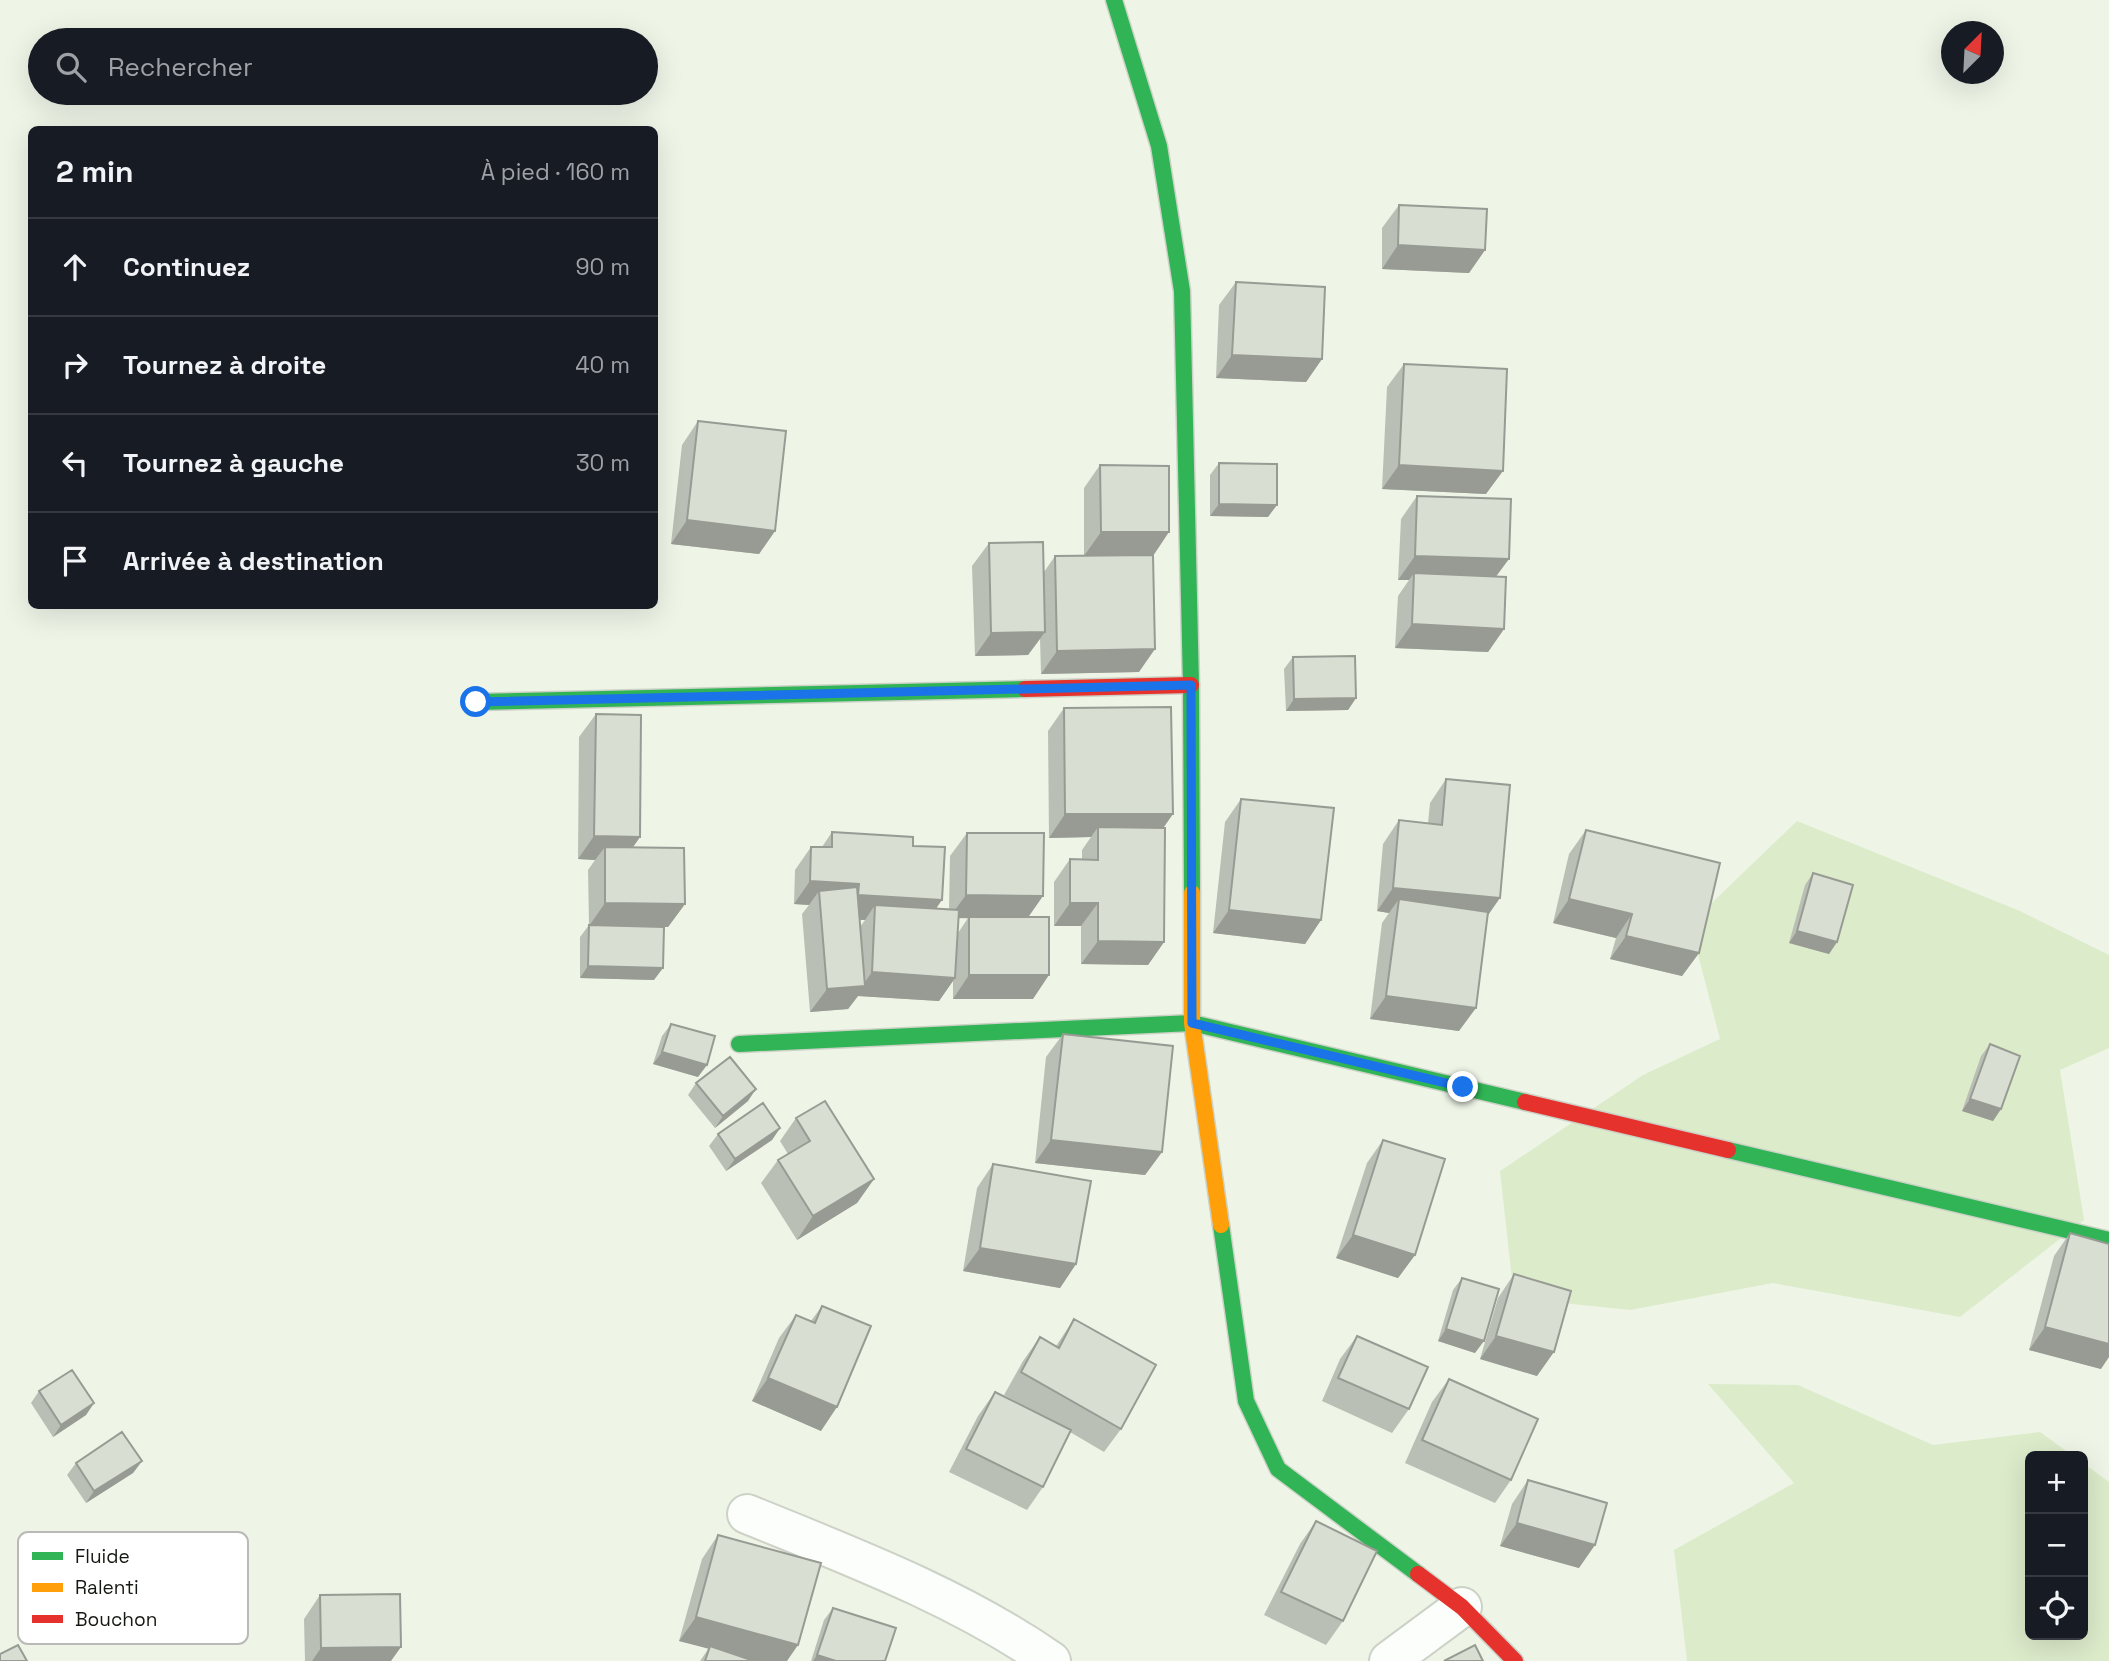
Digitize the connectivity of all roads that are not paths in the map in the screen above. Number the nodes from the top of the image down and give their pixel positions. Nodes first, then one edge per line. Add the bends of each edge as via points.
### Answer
1 (1114, 0) edge
2 (1191, 685) junction
3 (476, 702) dead end
4 (1192, 1023) junction
5 (739, 1044) dead end
6 (2109, 1240) edge
7 (747, 1514) dead end
8 (1462, 1607) junction
9 (1051, 1661) edge
10 (1388, 1661) edge
11 (1515, 1661) edge

1 - 2 street via 1158,146 1182,291
2 - 3 street
2 - 4 street
4 - 5 street
4 - 6 street
4 - 8 street via 1246,1401 1278,1469
7 - 9 street via 881,1569 1018,1638
8 - 10 street
8 - 11 street

